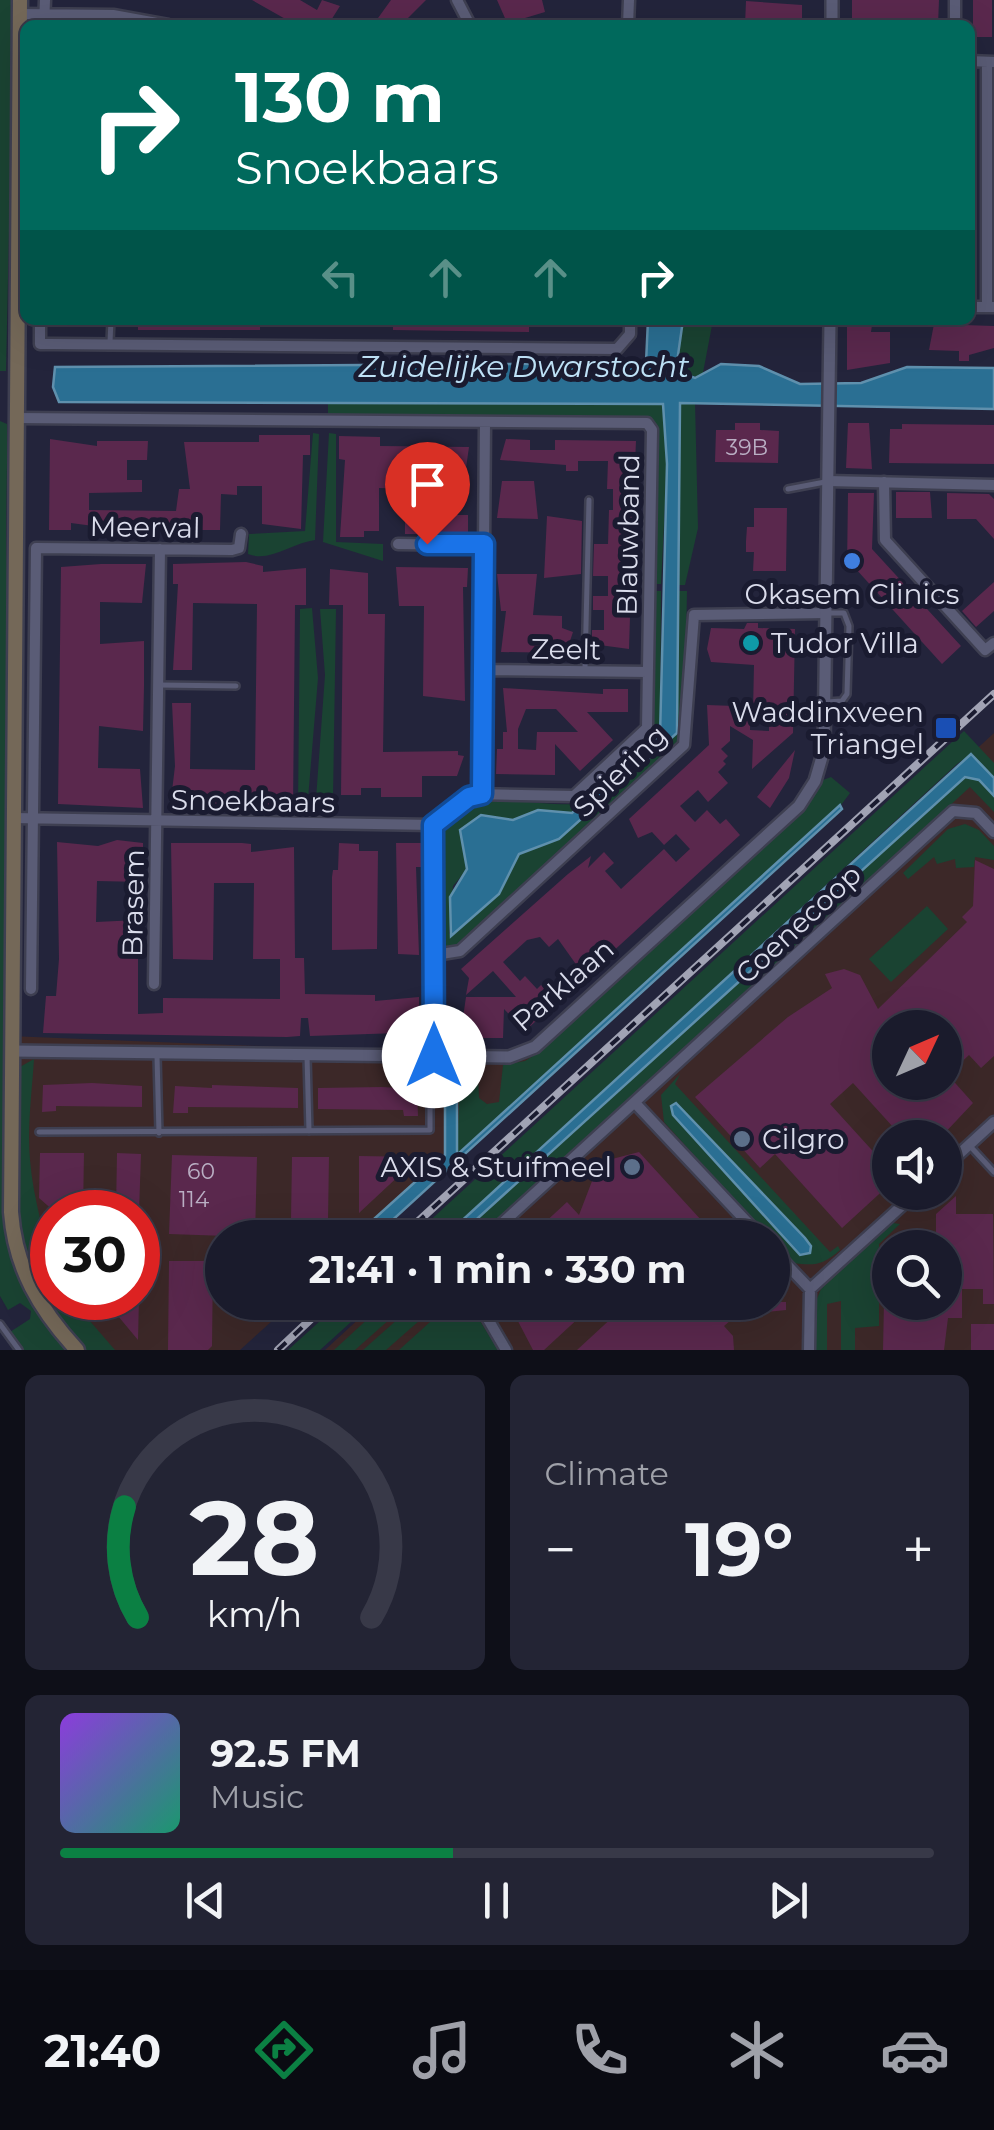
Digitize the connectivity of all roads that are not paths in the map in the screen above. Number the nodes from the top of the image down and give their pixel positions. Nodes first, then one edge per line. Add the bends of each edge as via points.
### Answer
1 (45, 0) edge
2 (20, 7) edge
3 (44, 20) edge
4 (112, 20) edge
5 (990, 62) edge
6 (991, 135) edge
7 (991, 307) edge
8 (40, 325) edge
9 (111, 325) edge
10 (630, 325) edge
11 (830, 325) edge
12 (110, 345) junction
13 (17, 418) junction
14 (485, 424) junction
15 (828, 481) junction
16 (884, 482) junction
17 (994, 485) edge
18 (788, 489) dead end
19 (589, 500) dead end
20 (241, 534) dead end
21 (398, 544) dead end
22 (484, 544) junction
23 (160, 549) junction
24 (826, 613) junction
25 (994, 643) edge
26 (482, 670) junction
27 (585, 671) junction
28 (648, 672) junction
29 (159, 685) junction
30 (236, 686) dead end
31 (824, 702) junction
32 (482, 794) junction
33 (13, 818) junction
34 (34, 819) junction
35 (157, 822) junction
36 (433, 825) junction
37 (994, 832) edge
38 (434, 956) junction
39 (154, 984) dead end
40 (31, 989) dead end
41 (12, 1051) junction
42 (157, 1054) junction
43 (306, 1056) junction
44 (432, 1056) junction
45 (636, 1104) junction
46 (994, 1122) edge
47 (309, 1131) junction
48 (38, 1132) dead end
49 (159, 1133) junction
50 (969, 1145) junction
51 (962, 1151) edge
52 (994, 1172) edge
53 (897, 1210) edge
54 (506, 1220) edge
55 (745, 1220) edge
56 (790, 1268) edge
57 (810, 1289) junction
58 (488, 1320) edge
59 (0, 1324) edge
60 (19, 1350) edge
61 (77, 1350) edge
62 (506, 1350) edge
63 (809, 1350) edge

1 - 3 street
2 - 3 street
2 - 13 main road
3 - 4 street
5 - 6 street
6 - 7 street
8 - 12 street via 40,344
9 - 12 lane
10 - 12 street via 617,349
11 - 15 street, Parklaan
13 - 14 street, Blauwband
13 - 33 main road
14 - 22 street
14 - 28 street, Blauwband via 651,425
15 - 16 street
15 - 18 lane
15 - 24 street, Parklaan
16 - 17 street
16 - 25 street via 885,540 986,650
19 - 27 lane
20 - 23 street, Meerval via 239,548 232,550
21 - 22 street
22 - 26 street
23 - 29 street, Brasem
23 - 34 street, Meerval via 36,548
24 - 31 street, Parklaan
24 - 31 lane via 844,613 849,626 847,694
24 - 38 street, Spiering via 694,615 684,745 460,951
26 - 27 street, Zeelt
26 - 32 street
27 - 28 street, Zeelt
28 - 32 street, Blauwband via 647,728 580,792
29 - 30 lane
29 - 35 street, Brasem
31 - 44 street, Parklaan via 820,766 800,806 536,1047 508,1057
32 - 36 street
33 - 34 street, Snoekbaars
33 - 41 main road
34 - 35 street, Snoekbaars
34 - 40 street
35 - 36 street, Snoekbaars
35 - 39 street, Brasem
36 - 38 street
37 - 45 street, Coenecoop via 976,812 953,811
38 - 44 street
41 - 42 street, Parklaan
41 - 61 main road via 16,1250 39,1302
42 - 43 street, Parklaan
42 - 49 lane
43 - 44 street, Parklaan
43 - 47 lane
44 - 47 lane via 430,1130
45 - 54 street, Coenecoop
45 - 55 street
46 - 50 street
47 - 49 lane
48 - 49 lane
50 - 51 street
50 - 52 lane
53 - 57 street
56 - 57 street
57 - 63 street
58 - 62 street
59 - 60 lane

